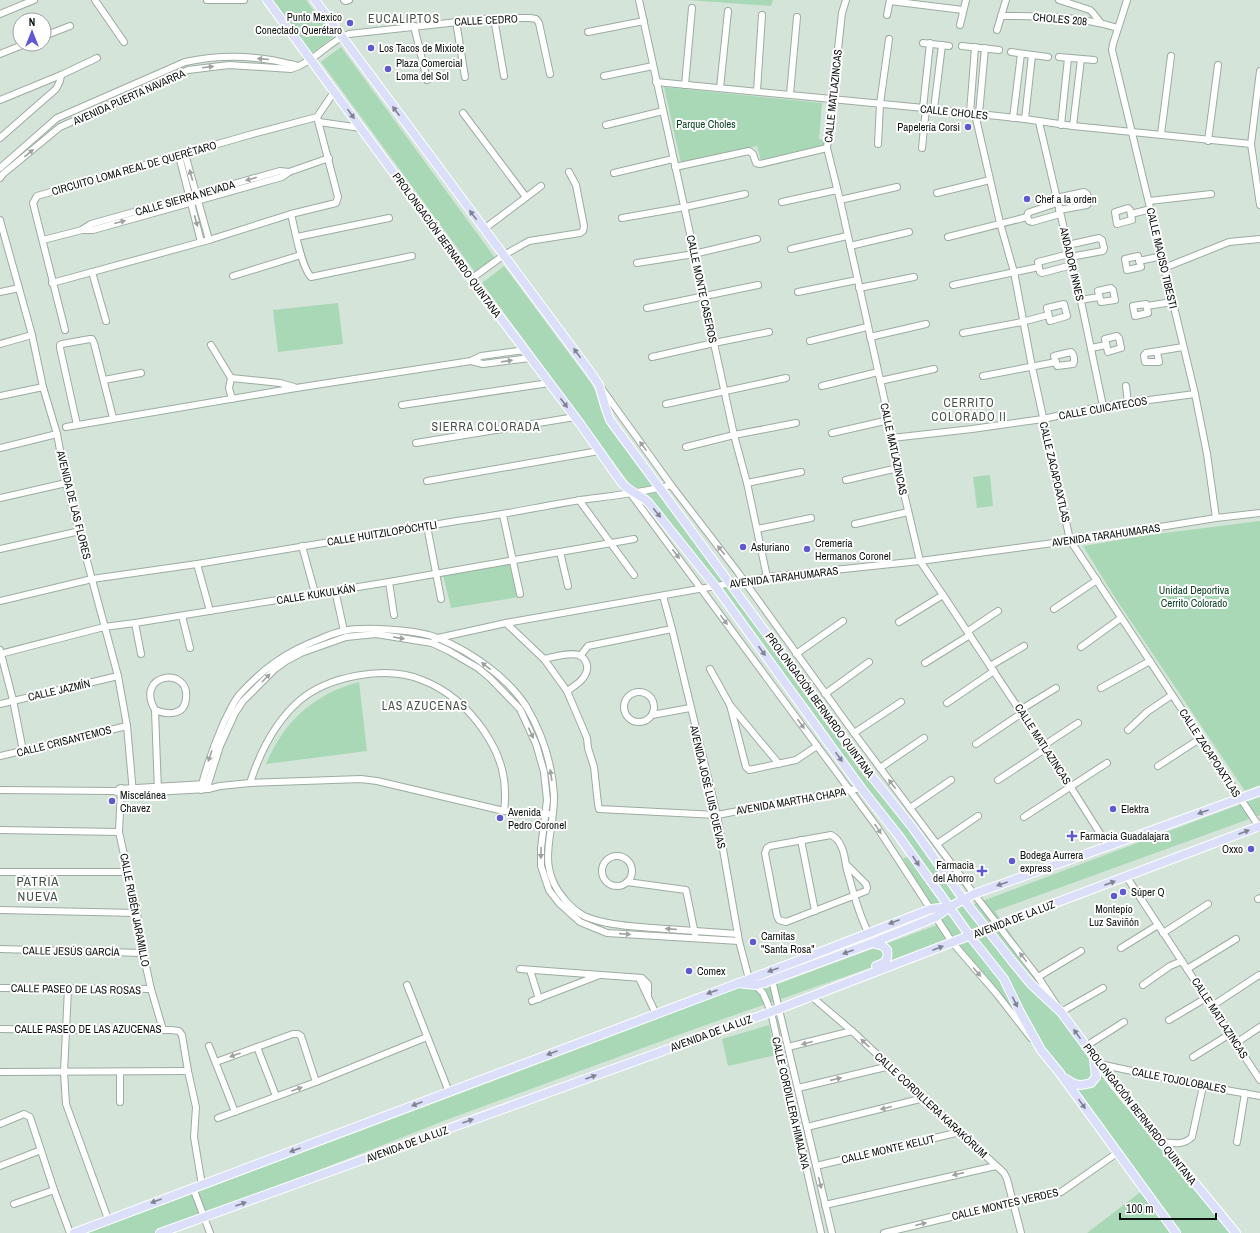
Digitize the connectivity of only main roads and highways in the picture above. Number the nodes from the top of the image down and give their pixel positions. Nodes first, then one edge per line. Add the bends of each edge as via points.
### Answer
1 (267, 0) edge
2 (315, 0) edge
3 (1260, 791) edge
4 (1260, 827) edge
5 (964, 900) junction
6 (950, 907) junction
7 (987, 929) junction
8 (970, 936) junction
9 (872, 943) junction
10 (737, 983) junction
11 (828, 990) junction
12 (1096, 1060) junction
13 (1059, 1072) junction
14 (74, 1233) edge
15 (160, 1233) edge
16 (1176, 1233) edge
17 (1236, 1233) edge

1 -> 6 main road, PROLONGACIÓN BERNARDO QUINTANA via 599,451 631,492 648,502 715,586
5 -> 2 main road, PROLONGACIÓN BERNARDO QUINTANA via 914,828 865,766 610,420 599,385
3 -> 5 main road via 974,894
7 -> 4 main road, AVENIDA DE LA LUZ
5 - 6 main road
5 - 7 main road, PROLONGACIÓN BERNARDO QUINTANA
6 - 8 main road, PROLONGACIÓN BERNARDO QUINTANA
6 - 9 main road via 936,918
6 -> 10 main road via 931,909
7 - 8 main road, AVENIDA DE LA LUZ
12 -> 7 main road, PROLONGACIÓN BERNARDO QUINTANA via 1061,1012 1032,984
11 -> 8 main road, AVENIDA DE LA LUZ
8 -> 13 main road, PROLONGACIÓN BERNARDO QUINTANA via 1004,979 1041,1050
9 -> 10 main road via 756,985
9 - 11 main road via 887,950 885,962 839,981
10 -> 14 main road
15 -> 11 main road, AVENIDA DE LA LUZ
12 - 13 main road via 1095,1079 1091,1083 1074,1085
12 - 17 main road, PROLONGACIÓN BERNARDO QUINTANA
13 -> 16 main road, PROLONGACIÓN BERNARDO QUINTANA

